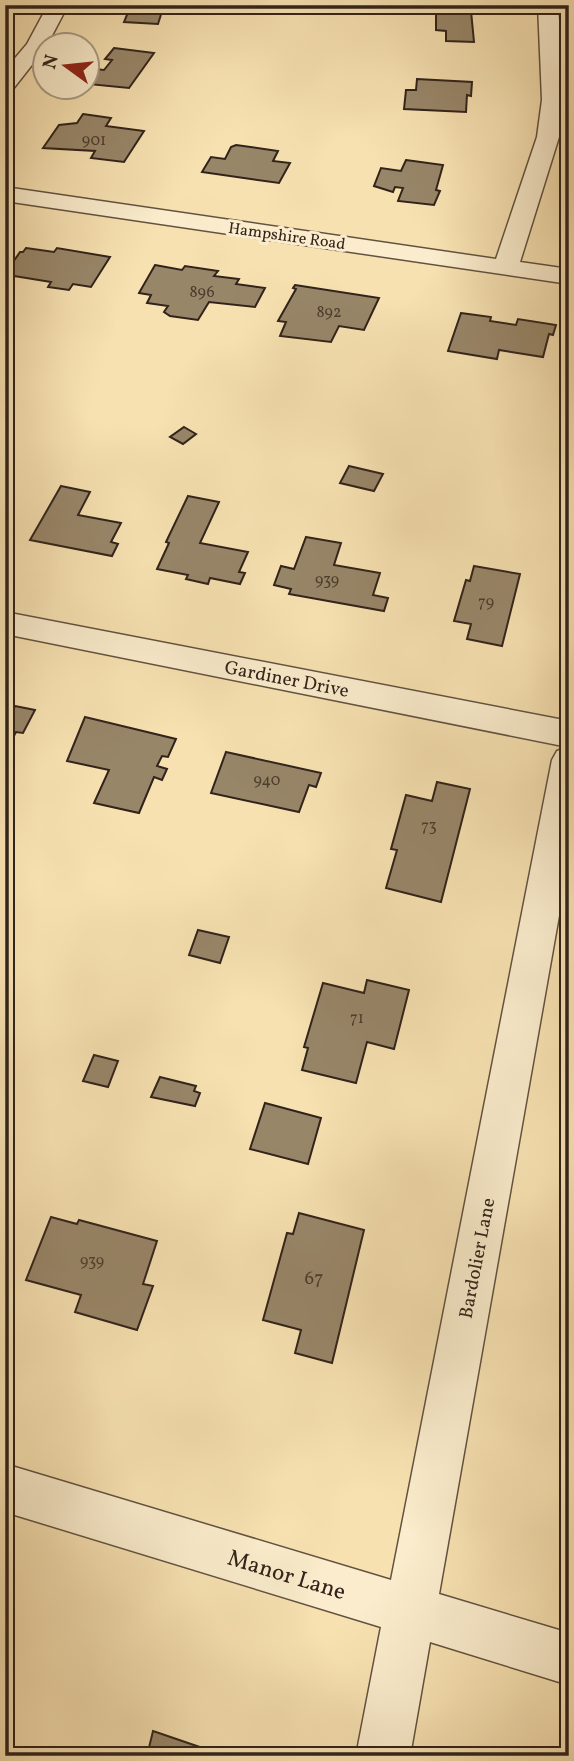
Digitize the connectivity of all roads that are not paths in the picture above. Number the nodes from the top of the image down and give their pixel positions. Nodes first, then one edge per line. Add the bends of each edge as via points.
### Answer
1 (58, 5) edge
2 (548, 5) edge
3 (5, 84) edge
4 (5, 194) edge
5 (506, 267) junction
6 (569, 277) edge
7 (5, 623) edge
8 (569, 734) edge
9 (569, 760) edge
10 (5, 1488) edge
11 (410, 1611) junction
12 (569, 1659) edge
13 (383, 1756) edge

1 - 3 street via 36,46
2 - 5 street via 553,100 548,137
4 - 5 street, Hampshire Road
5 - 6 street, Hampshire Road
7 - 8 street, Gardiner Drive
9 - 11 street, Bardolier Lane
10 - 11 street, Manor Lane
11 - 12 street, Manor Lane
11 - 13 street, Bardolier Lane

